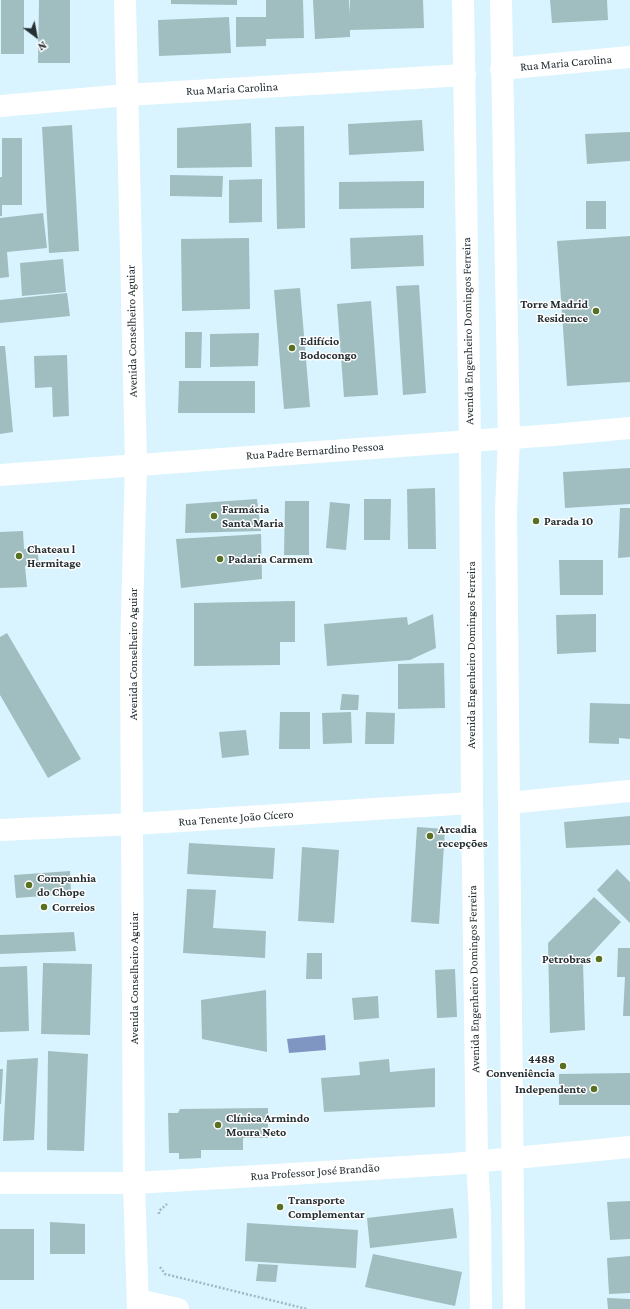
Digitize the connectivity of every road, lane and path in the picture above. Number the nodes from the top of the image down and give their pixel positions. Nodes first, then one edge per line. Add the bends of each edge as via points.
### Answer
1 (125, 0) edge
2 (463, 0) edge
3 (501, 0) edge
4 (630, 57) edge
5 (501, 68) junction
6 (465, 75) junction
7 (127, 95) junction
8 (0, 106) edge
9 (630, 428) edge
10 (509, 438) junction
11 (470, 440) junction
12 (136, 464) junction
13 (0, 475) edge
14 (630, 791) edge
15 (472, 803) junction
16 (509, 803) junction
17 (133, 824) junction
18 (0, 830) edge
19 (630, 1147) edge
20 (513, 1158) junction
21 (477, 1160) junction
22 (0, 1183) edge
23 (134, 1183) junction
24 (170, 1203) dead end
25 (159, 1219) dead end
26 (160, 1267) dead end
27 (138, 1304) edge
28 (178, 1309) edge
29 (307, 1309) edge
30 (481, 1309) edge
31 (514, 1309) edge

1 - 7 main road, Avenida Conselheiro Aguiar
2 - 6 main road, Avenida Engenheiro Domingos Ferreira
3 - 5 main road
4 - 5 main road, Rua Maria Carolina
5 - 10 main road
6 - 7 main road, Rua Maria Carolina
6 - 11 main road, Avenida Engenheiro Domingos Ferreira
7 - 8 main road, Rua Maria Carolina
7 - 12 main road, Avenida Conselheiro Aguiar
9 - 10 main road, Rua Padre Bernardino Pessoa
10 - 11 main road, Rua Padre Bernardino Pessoa
10 - 16 main road via 506,511
11 - 12 main road, Rua Padre Bernardino Pessoa
11 - 15 main road, Avenida Engenheiro Domingos Ferreira
12 - 13 main road, Rua Padre Bernardino Pessoa
12 - 17 main road, Avenida Conselheiro Aguiar via 131,653
14 - 16 main road
15 - 17 main road, Rua Tenente João Cícero
15 - 21 main road, Avenida Engenheiro Domingos Ferreira
16 - 20 main road
17 - 18 main road, Rua Tenente João Cícero
17 - 23 main road, Avenida Conselheiro Aguiar
19 - 20 main road, Rua Professor José Brandão
20 - 21 main road, Rua Professor José Brandão
20 - 31 main road
21 - 23 main road, Rua Professor José Brandão via 434,1165
21 - 30 main road, Avenida Engenheiro Domingos Ferreira
22 - 23 main road, Rua Professor José Brandão
23 - 27 main road, Avenida Conselheiro Aguiar
24 - 25 path via 159,1211
26 - 29 path via 165,1274
27 - 28 main road

